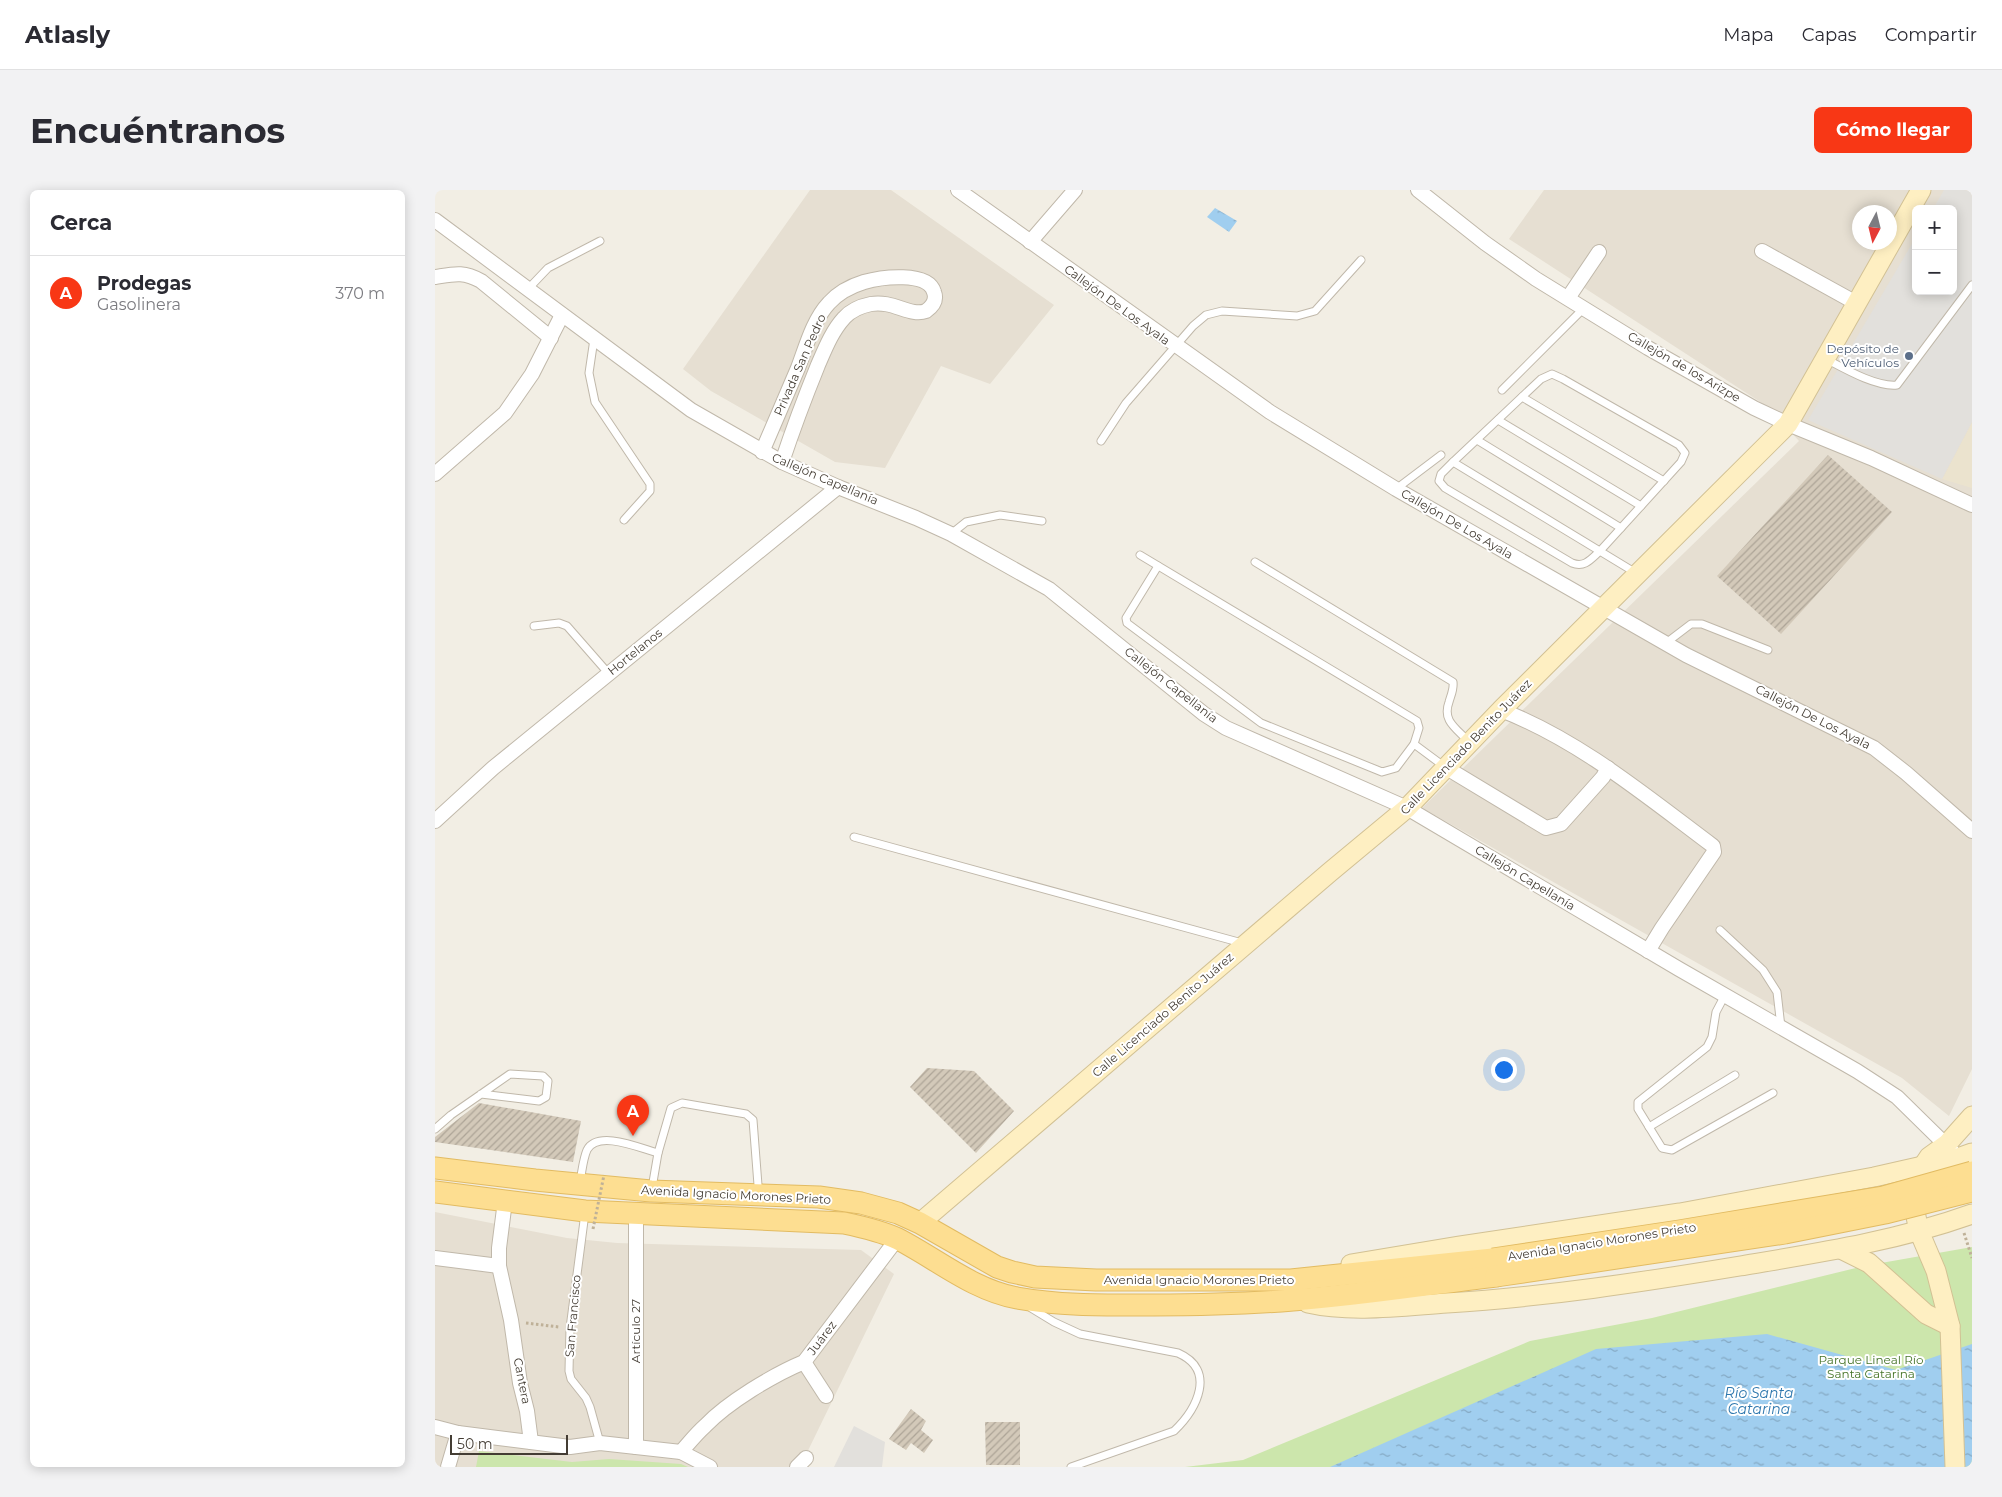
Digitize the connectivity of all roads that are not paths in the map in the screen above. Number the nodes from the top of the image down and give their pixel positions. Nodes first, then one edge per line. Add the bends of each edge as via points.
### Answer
1 (958, 190) edge
2 (1075, 190) edge
3 (1418, 190) edge
4 (1917, 192) edge
5 (435, 220) edge
6 (600, 241) dead end
7 (1030, 242) junction
8 (1762, 251) dead end
9 (1599, 252) dead end
10 (1361, 260) dead end
11 (435, 277) edge
12 (1972, 285) edge
13 (528, 289) junction
14 (1568, 298) junction
15 (1858, 304) junction
16 (1584, 308) junction
17 (562, 315) junction
18 (551, 338) junction
19 (594, 339) junction
20 (1175, 346) junction
21 (1826, 359) junction
22 (1502, 390) dead end
23 (1522, 397) junction
24 (786, 398) junction
25 (802, 405) junction
26 (1498, 420) junction
27 (1788, 424) junction
28 (1477, 440) junction
29 (1101, 441) dead end
30 (762, 452) junction
31 (1441, 455) dead end
32 (782, 462) junction
33 (1453, 462) junction
34 (435, 474) edge
35 (1664, 481) junction
36 (838, 487) junction
37 (1396, 490) junction
38 (1972, 505) edge
39 (1641, 506) junction
40 (624, 520) dead end
41 (1042, 521) dead end
42 (1621, 528) junction
43 (951, 534) junction
44 (1600, 551) junction
45 (1140, 555) dead end
46 (1255, 562) dead end
47 (1157, 566) junction
48 (1638, 574) junction
49 (1604, 608) junction
50 (534, 626) dead end
51 (1666, 643) junction
52 (1768, 650) dead end
53 (609, 674) junction
54 (1501, 710) junction
55 (1470, 742) junction
56 (1414, 744) junction
57 (1445, 767) junction
58 (1608, 768) junction
59 (1407, 808) junction
60 (435, 821) edge
61 (1972, 831) edge
62 (855, 838) dead end
63 (1720, 930) dead end
64 (1245, 944) junction
65 (1648, 951) junction
66 (1725, 995) junction
67 (1781, 1026) junction
68 (1735, 1075) dead end
69 (1773, 1093) dead end
70 (481, 1094) junction
71 (1972, 1116) edge
72 (1649, 1127) junction
73 (435, 1128) edge
74 (658, 1153) junction
75 (1964, 1161) edge
76 (1923, 1166) junction
77 (435, 1168) edge
78 (580, 1184) junction
79 (758, 1185) dead end
80 (1802, 1190) junction
81 (651, 1191) junction
82 (1972, 1191) edge
83 (435, 1192) edge
84 (505, 1201) junction
85 (636, 1214) junction
86 (1965, 1217) edge
87 (589, 1220) junction
88 (920, 1223) junction
89 (1919, 1231) junction
90 (897, 1239) junction
91 (1836, 1250) junction
92 (435, 1258) edge
93 (499, 1266) junction
94 (1494, 1268) junction
95 (1293, 1290) junction
96 (1016, 1298) junction
97 (1950, 1334) junction
98 (804, 1362) junction
99 (826, 1396) dead end
100 (435, 1427) edge
101 (458, 1433) junction
102 (531, 1442) junction
103 (600, 1443) junction
104 (636, 1447) junction
105 (681, 1452) junction
106 (448, 1467) edge
107 (710, 1467) edge
108 (1071, 1467) edge
109 (1955, 1467) edge

1 - 7 street, Callejón De Los Ayala
2 - 7 street
3 - 14 street, Callejón de los Arizpe via 1485,243
4 - 15 street, Calle Licenciado Benito Juárez
5 - 13 street, Callejón Capellanía
6 - 13 lane via 547,268
7 - 20 street, Callejón De Los Ayala
8 - 15 street
9 - 14 street
10 - 20 lane via 1315,311 1297,316 1222,311 1205,315
11 - 18 street via 469,274
12 - 21 lane via 1897,385 1887,386
13 - 17 street, Callejón Capellanía
14 - 16 street, Callejón de los Arizpe
15 - 21 street, Calle Licenciado Benito Juárez
16 - 22 lane
16 - 27 street, Callejón de los Arizpe via 1648,348
17 - 18 street
17 - 19 street, Callejón Capellanía
18 - 34 street via 532,374 505,413
19 - 30 street, Callejón Capellanía via 691,410
19 - 40 lane via 589,374 595,402 650,484 650,491
20 - 29 lane via 1127,403
20 - 37 street, Callejón De Los Ayala via 1270,412
21 - 27 street, Calle Licenciado Benito Juárez
23 - 26 lane
23 - 35 lane
23 - 35 lane via 1546,375 1558,376 1679,445 1684,458
24 - 25 street
24 - 25 street, Privada San Pedro via 821,313 841,292 881,278 923,280 932,287 935,301 926,312 915,313 882,303 862,306 845,316 824,350
24 - 30 street, Privada San Pedro
25 - 32 street, Privada San Pedro
26 - 28 lane
26 - 39 lane
27 - 38 street, Callejón de los Arizpe
27 - 48 street, Calle Licenciado Benito Juárez
28 - 33 lane
28 - 42 lane
30 - 32 street, Callejón Capellanía
31 - 37 lane
32 - 36 street, Callejón Capellanía
33 - 44 lane
33 - 44 lane via 1439,477 1445,488 1576,565 1585,564
35 - 39 lane
36 - 43 street, Callejón Capellanía
36 - 53 street, Hortelanos
37 - 49 street, Callejón De Los Ayala
39 - 42 lane
41 - 43 lane via 1000,515 966,522
42 - 44 lane
43 - 59 street, Callejón Capellanía via 1049,590 1204,714
44 - 48 lane
45 - 47 lane
46 - 55 lane via 1453,682 1446,716
47 - 56 lane via 1417,721 1419,728
47 - 56 lane via 1126,618 1127,623 1261,723 1382,772 1396,768
48 - 49 street, Calle Licenciado Benito Juárez
49 - 51 street, Callejón De Los Ayala
49 - 54 street, Calle Licenciado Benito Juárez
50 - 53 lane via 559,623 567,626
51 - 52 lane via 1691,624 1702,624
51 - 61 street, Callejón De Los Ayala via 1874,748
53 - 60 street, Hortelanos via 493,768
54 - 55 street, Calle Licenciado Benito Juárez
54 - 58 street via 1529,720
55 - 57 street, Calle Licenciado Benito Juárez
56 - 57 lane
57 - 58 street via 1546,828 1561,824
57 - 59 street, Calle Licenciado Benito Juárez
58 - 65 street via 1713,846 1714,852
59 - 64 street, Calle Licenciado Benito Juárez
59 - 65 street, Callejón Capellanía
62 - 64 lane
63 - 67 lane via 1763,970 1777,992
64 - 88 street, Calle Licenciado Benito Juárez
65 - 66 street, Callejón Capellanía
66 - 67 street, Callejón Capellanía
66 - 72 lane via 1716,1012 1707,1047 1638,1102 1638,1109
67 - 75 street, Callejón Capellanía via 1897,1097
68 - 72 lane
69 - 72 lane via 1672,1150 1662,1148
70 - 70 lane via 510,1074 543,1076 548,1081 546,1097 539,1101
70 - 73 lane
71 - 75 street
74 - 78 lane via 618,1142 598,1141 587,1150
74 - 79 lane via 671,1108 682,1103 746,1114 753,1120
74 - 81 lane
75 - 76 street
75 - 94 main road, Avenida Ignacio Morones Prieto, bridge via 1883,1197 1679,1231
76 - 80 street
76 - 89 street via 1914,1182
77 - 78 main road, Avenida Ignacio Morones Prieto
78 - 81 main road, Avenida Ignacio Morones Prieto
80 - 91 street via 1829,1203 1837,1220
80 - 95 street via 1680,1213 1341,1266
81 - 88 main road, Avenida Ignacio Morones Prieto via 819,1197 861,1203
82 - 94 main road, Avenida Ignacio Morones Prieto, bridge via 1785,1233
83 - 84 main road, Avenida Ignacio Morones Prieto
84 - 87 main road, Avenida Ignacio Morones Prieto
84 - 93 street, Cantera
85 - 87 main road, Avenida Ignacio Morones Prieto
85 - 90 main road, Avenida Ignacio Morones Prieto via 844,1223 875,1229
85 - 104 street, Artículo 27
86 - 89 street, Avenida Ignacio Morones Prieto
87 - 103 lane, San Francisco via 570,1328 569,1359 571,1379 586,1398
88 - 95 main road, Avenida Ignacio Morones Prieto via 997,1267 1035,1277
89 - 91 street, Avenida Ignacio Morones Prieto
89 - 97 street via 1936,1271
90 - 96 main road, Avenida Ignacio Morones Prieto via 974,1283
90 - 98 street, Juárez
91 - 95 street, Avenida Ignacio Morones Prieto via 1667,1278 1501,1300 1343,1308 1322,1306
91 - 97 street via 1879,1270
92 - 93 street
93 - 102 street, Cantera
94 - 95 main road, Avenida Ignacio Morones Prieto
95 - 96 main road, Avenida Ignacio Morones Prieto via 1195,1305 1096,1305
96 - 108 lane via 1079,1334 1178,1353 1189,1358 1198,1369 1197,1401 1175,1431
97 - 109 street
98 - 99 street
98 - 105 street, Juárez via 726,1408 705,1425
100 - 101 street
101 - 102 street
101 - 106 street
102 - 103 street via 570,1447
103 - 104 street
104 - 105 street
105 - 107 street

